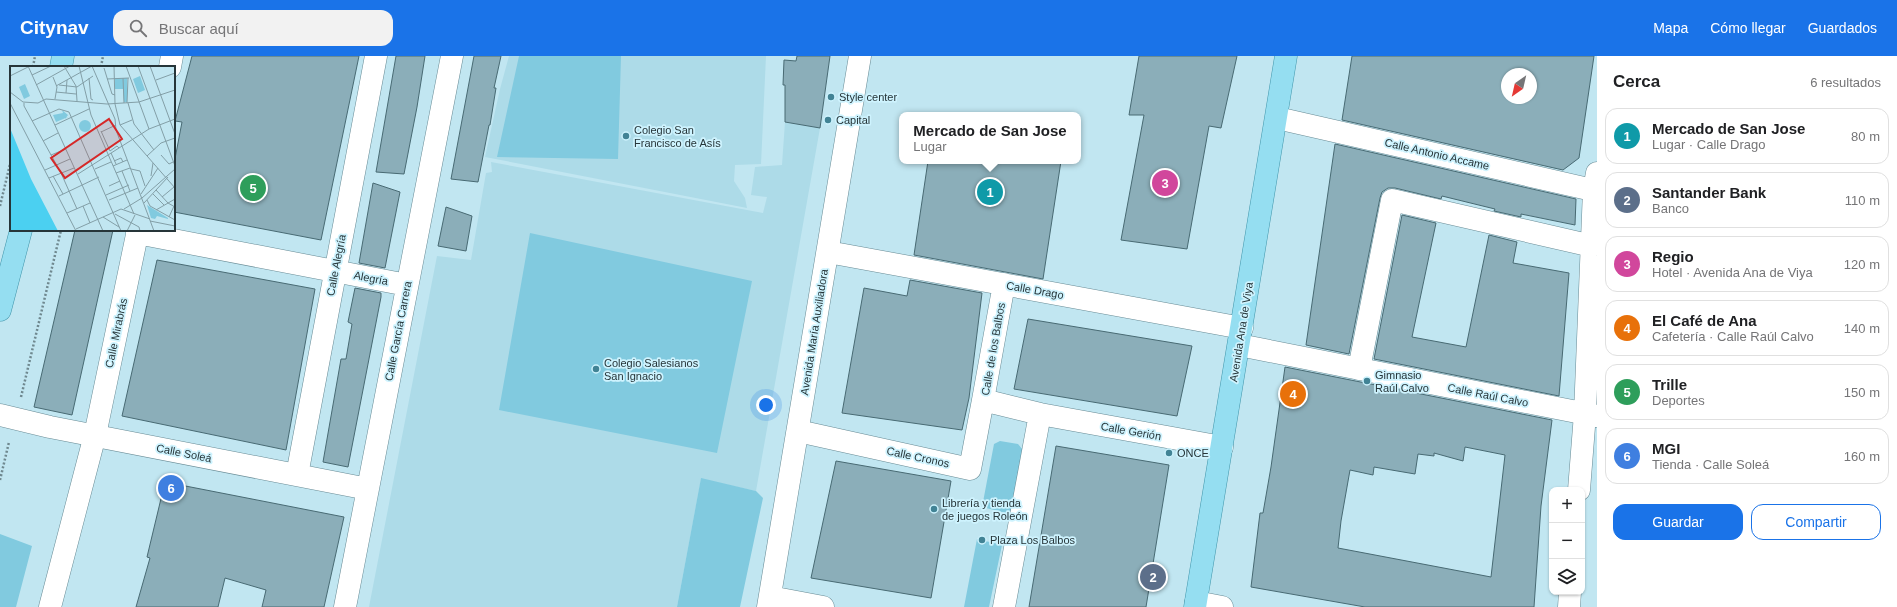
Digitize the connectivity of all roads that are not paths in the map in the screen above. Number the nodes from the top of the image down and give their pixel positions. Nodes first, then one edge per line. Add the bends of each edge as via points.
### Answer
1 (63, 56) edge
2 (172, 56) edge
3 (376, 56) edge
4 (452, 56) edge
5 (860, 56) edge
6 (1286, 56) edge
7 (61, 66) edge
8 (170, 66) edge
9 (1277, 118) junction
10 (1596, 184) edge
11 (21, 231) edge
12 (138, 231) edge
13 (1592, 246) junction
14 (828, 252) junction
15 (335, 271) junction
16 (1004, 284) junction
17 (407, 285) junction
18 (0, 310) edge
19 (1240, 337) junction
20 (1359, 369) junction
21 (983, 400) junction
22 (1040, 414) junction
23 (1591, 415) edge
24 (8, 417) edge
25 (798, 431) junction
26 (95, 436) junction
27 (1222, 447) junction
28 (297, 475) junction
29 (1579, 487) edge
30 (368, 489) junction
31 (1570, 595) edge
32 (769, 602) edge
33 (1196, 605) edge
34 (50, 607) edge
35 (345, 607) edge
36 (823, 607) edge
37 (1004, 607) edge
38 (1222, 607) edge
39 (1569, 607) edge

1 - 7 main road
2 - 8 street
3 - 15 street, Calle Alegría
4 - 17 street, Calle García Carrera
5 - 14 street, Avenida María Auxiliadora
6 - 9 main road, Avenida Ana de Viya
9 - 10 street, Calle Antonio Accame
9 - 19 main road, Avenida Ana de Viya
10 - 13 street
11 - 18 main road
12 - 15 street, Alegría
12 - 26 street, Calle Mirabrás
13 - 20 street via 1392,200
13 - 23 street
14 - 16 street, Calle Drago
14 - 25 street, Avenida María Auxiliadora
15 - 17 street, Alegría
15 - 28 street, Calle Alegría
16 - 19 street, Calle Drago
16 - 21 street, Calle de los Balbos
17 - 30 street, Calle García Carrera
19 - 20 street, Calle Raúl Calvo
19 - 27 main road, Avenida Ana de Viya
20 - 23 street, Calle Raúl Calvo
21 - 22 street, Calle de los Balbos
21 - 25 street, Calle Cronos via 970,469
22 - 27 street, Calle Gerión
22 - 37 street
23 - 29 street
24 - 26 street, Calle Soleá
25 - 32 street, Avenida María Auxiliadora
26 - 28 street, Calle Soleá
26 - 34 street, Calle Mirabrás
27 - 33 main road, Avenida Ana de Viya
28 - 30 street, Calle Soleá
30 - 35 street, Calle García Carrera
31 - 39 street
32 - 36 street
33 - 38 street

